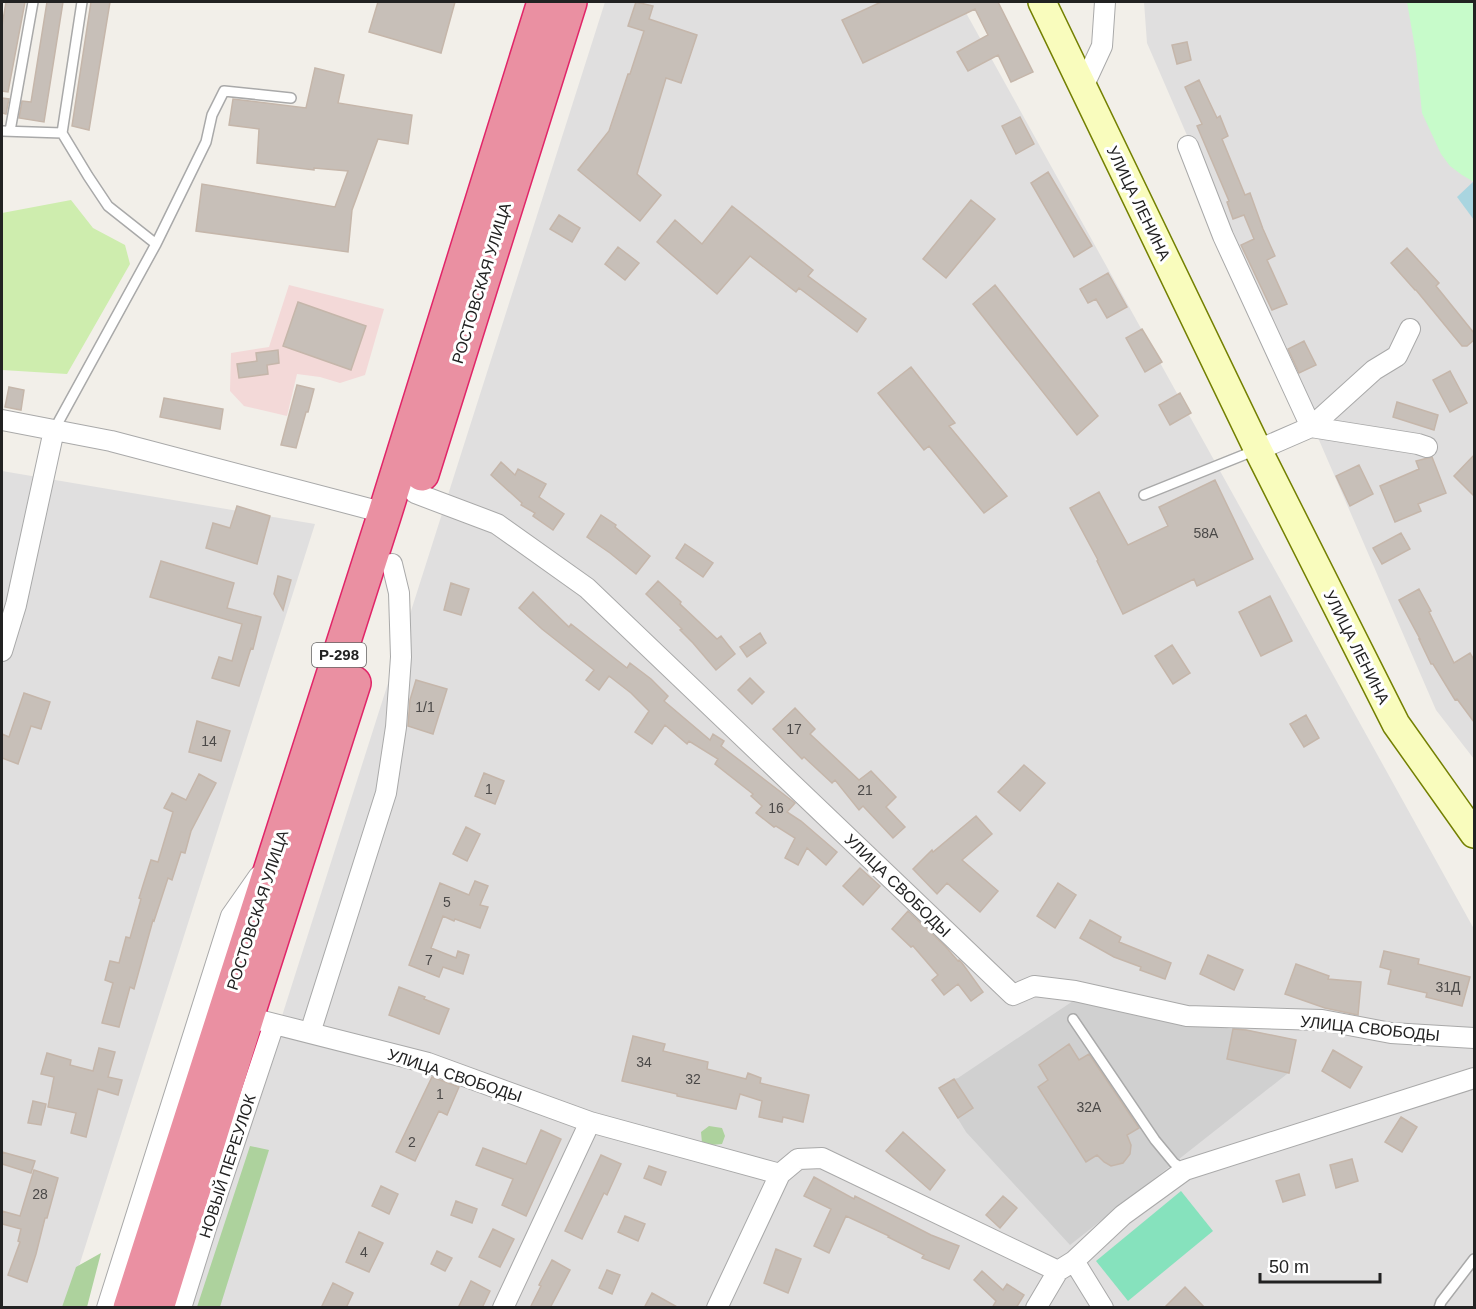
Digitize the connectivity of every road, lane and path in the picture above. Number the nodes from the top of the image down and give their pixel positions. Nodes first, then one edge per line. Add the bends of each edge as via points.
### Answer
1 (33, 2) edge
2 (82, 2) edge
3 (544, 2) edge
4 (570, 2) edge
5 (1042, 2) edge
6 (1105, 2) edge
7 (1083, 87) junction
8 (291, 98) dead end
9 (6, 131) edge
10 (63, 133) junction
11 (1188, 146) dead end
12 (156, 244) junction
13 (1410, 329) dead end
14 (2, 420) edge
15 (1311, 427) junction
16 (54, 430) junction
17 (1427, 447) dead end
18 (1258, 450) junction
19 (415, 493) junction
20 (1144, 495) dead end
21 (385, 513) junction
22 (393, 564) junction
23 (2, 651) edge
24 (1474, 834) edge
25 (275, 854) junction
26 (1073, 1019) dead end
27 (261, 1021) junction
28 (310, 1033) junction
29 (1474, 1038) edge
30 (1474, 1078) edge
31 (590, 1122) junction
32 (1185, 1170) junction
33 (780, 1174) junction
34 (1474, 1259) edge
35 (1066, 1266) junction
36 (107, 1308) edge
37 (130, 1308) edge
38 (157, 1308) edge
39 (181, 1308) edge
40 (503, 1308) edge
41 (717, 1308) edge
42 (1036, 1308) edge
43 (1103, 1308) edge
44 (1439, 1308) edge

1 - 9 lane
2 - 10 lane
3 - 21 highway, РОСТОВСКАЯ УЛИЦА / Р-298
4 - 19 highway, РОСТОВСКАЯ УЛИЦА / Р-298
5 - 7 main road, УЛИЦА ЛЕНИНА
6 - 7 street via 1102,46
7 - 18 main road, УЛИЦА ЛЕНИНА
8 - 12 lane via 224,90 212,115 206,142
9 - 10 lane
10 - 12 lane via 108,206
11 - 15 street via 1223,236
12 - 16 lane
13 - 15 street via 1396,356 1374,370
14 - 16 street
15 - 17 street
15 - 18 street
16 - 21 street via 111,441
16 - 23 street via 16,605
18 - 20 lane
18 - 24 main road, УЛИЦА ЛЕНИНА via 1396,724
19 - 22 highway, РОСТОВСКАЯ УЛИЦА / Р-298
19 - 29 street, УЛИЦА СВОБОДЫ via 497,524 587,588 1013,995 1034,986 1187,1016 1322,1020 1391,1033
21 - 25 highway, РОСТОВСКАЯ УЛИЦА / Р-298
22 - 27 highway, РОСТОВСКАЯ УЛИЦА / Р-298
22 - 28 street, РОСТОВСКАЯ УЛИЦА via 399,593 401,657 386,793
25 - 36 street via 231,916
25 - 37 highway, РОСТОВСКАЯ УЛИЦА / Р-298
26 - 32 lane via 1155,1140
27 - 28 street, УЛИЦА СВОБОДЫ
27 - 38 highway, РОСТОВСКАЯ УЛИЦА / Р-298
27 - 39 street, НОВЫЙ ПЕРЕУЛОК via 210,1217
28 - 31 street, УЛИЦА СВОБОДЫ via 428,1063
30 - 32 street
31 - 33 street, УЛИЦА СВОБОДЫ
31 - 40 street
32 - 35 street via 1124,1215
33 - 35 street via 798,1158 822,1158
33 - 41 street
34 - 44 lane
35 - 42 street
35 - 43 street

